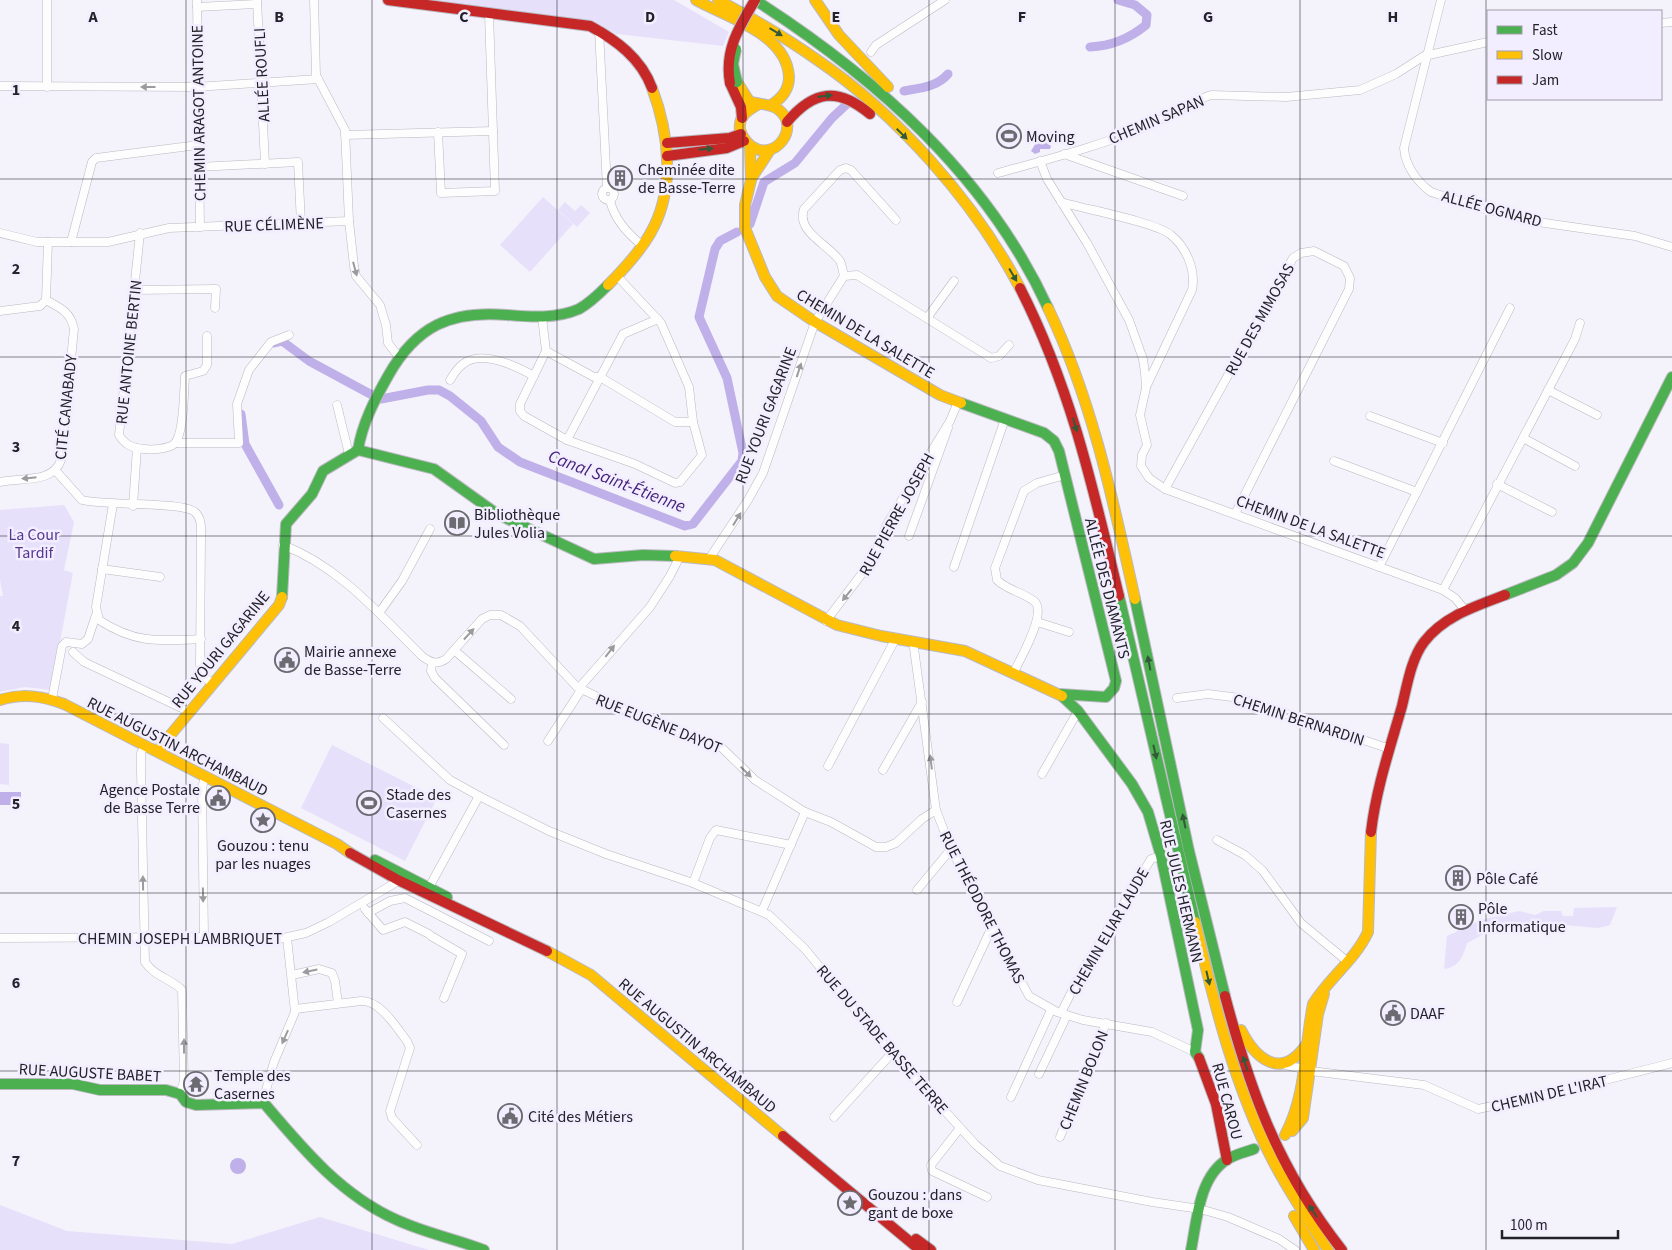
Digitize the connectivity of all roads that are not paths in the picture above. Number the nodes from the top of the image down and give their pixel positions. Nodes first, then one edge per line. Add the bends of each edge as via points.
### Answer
1 (47, 0) edge
2 (314, 0) edge
3 (388, 0) edge
4 (696, 0) edge
5 (718, 0) edge
6 (755, 0) edge
7 (762, 0) edge
8 (816, 0) edge
9 (945, 0) edge
10 (1441, 0) edge
11 (257, 2) edge
12 (197, 4) edge
13 (489, 14) junction
14 (599, 30) junction
15 (1487, 42) edge
16 (871, 52) dead end
17 (1429, 54) junction
18 (318, 79) junction
19 (261, 83) junction
20 (733, 83) junction
21 (0, 86) edge
22 (47, 87) junction
23 (196, 87) junction
24 (759, 104) junction
25 (771, 105) junction
26 (742, 118) junction
27 (786, 122) junction
28 (493, 131) junction
29 (438, 132) junction
30 (345, 135) junction
31 (745, 140) junction
32 (667, 143) junction
33 (198, 145) junction
34 (939, 147) junction
35 (770, 150) junction
36 (1064, 154) junction
37 (667, 156) junction
38 (1040, 162) junction
39 (265, 164) junction
40 (198, 167) junction
41 (998, 173) dead end
42 (751, 180) junction
43 (1182, 196) dead end
44 (1060, 202) junction
45 (896, 220) dead end
46 (348, 221) junction
47 (301, 223) junction
48 (200, 226) junction
49 (0, 233) edge
50 (140, 233) junction
51 (48, 242) junction
52 (71, 242) junction
53 (643, 246) junction
54 (1672, 247) edge
55 (1001, 256) junction
56 (617, 276) junction
57 (844, 276) junction
58 (954, 281) dead end
59 (135, 290) junction
60 (46, 300) junction
61 (215, 308) dead end
62 (1510, 308) dead end
63 (0, 311) edge
64 (542, 317) junction
65 (927, 318) junction
66 (658, 319) junction
67 (815, 322) junction
68 (1580, 324) dead end
69 (289, 335) dead end
70 (207, 336) dead end
71 (1009, 345) dead end
72 (546, 351) junction
73 (399, 357) junction
74 (534, 376) junction
75 (600, 377) junction
76 (1672, 377) edge
77 (450, 380) dead end
78 (1146, 388) junction
79 (1548, 390) junction
80 (958, 402) junction
81 (337, 405) dead end
82 (1597, 415) dead end
83 (1370, 416) dead end
84 (1005, 419) junction
85 (950, 421) junction
86 (693, 422) junction
87 (1523, 438) junction
88 (567, 440) junction
89 (1054, 441) joint
90 (176, 443) junction
91 (1443, 443) junction
92 (137, 448) junction
93 (353, 452) junction
94 (1334, 461) dead end
95 (1575, 466) dead end
96 (56, 470) junction
97 (1065, 475) junction
98 (0, 482) edge
99 (1497, 484) junction
100 (1165, 488) junction
101 (1417, 492) junction
102 (113, 504) junction
103 (132, 506) junction
104 (1552, 512) dead end
105 (1235, 514) junction
106 (430, 529) dead end
107 (909, 536) dead end
108 (283, 544) junction
109 (680, 556) junction
110 (710, 559) junction
111 (954, 567) dead end
112 (1379, 567) junction
113 (102, 569) junction
114 (160, 577) dead end
115 (1443, 590) junction
116 (1465, 610) junction
117 (379, 614) junction
118 (96, 615) junction
119 (826, 621) junction
120 (1037, 622) junction
121 (1069, 632) dead end
122 (896, 638) junction
123 (201, 639) junction
124 (914, 641) junction
125 (454, 650) junction
126 (73, 652) dead end
127 (432, 663) junction
128 (1014, 672) junction
129 (213, 684) junction
130 (580, 689) junction
131 (1060, 694) junction
132 (1177, 698) dead end
133 (511, 699) dead end
134 (0, 700) edge
135 (52, 700) junction
136 (922, 702) junction
137 (1078, 711) junction
138 (190, 712) junction
139 (383, 718) dead end
140 (548, 741) dead end
141 (145, 745) junction
142 (504, 745) dead end
143 (1390, 748) junction
144 (157, 751) junction
145 (828, 766) dead end
146 (883, 770) dead end
147 (1042, 774) dead end
148 (205, 776) junction
149 (478, 796) junction
150 (936, 810) junction
151 (805, 812) junction
152 (1217, 840) dead end
153 (791, 845) junction
154 (951, 849) junction
155 (1190, 850) junction
156 (1161, 856) junction
157 (399, 876) junction
158 (693, 883) junction
159 (917, 890) dead end
160 (427, 891) junction
161 (361, 904) junction
162 (762, 911) junction
163 (368, 913) junction
164 (992, 929) junction
165 (204, 935) junction
166 (144, 937) junction
167 (0, 938) edge
168 (287, 938) junction
169 (490, 941) dead end
170 (1348, 962) junction
171 (292, 975) junction
172 (1329, 983) junction
173 (444, 998) dead end
174 (957, 1002) dead end
175 (338, 1003) junction
176 (295, 1009) junction
177 (1051, 1010) junction
178 (1064, 1014) junction
179 (1310, 1014) junction
180 (1106, 1023) junction
181 (1306, 1045) junction
182 (1195, 1052) junction
183 (892, 1053) junction
184 (1274, 1063) junction
185 (1672, 1064) edge
186 (1307, 1070) junction
187 (1039, 1074) dead end
188 (0, 1084) edge
189 (180, 1094) junction
190 (1011, 1097) dead end
191 (264, 1103) junction
192 (834, 1117) dead end
193 (1255, 1123) junction
194 (960, 1128) junction
195 (1060, 1138) dead end
196 (417, 1145) dead end
197 (1254, 1149) dead end
198 (1227, 1160) junction
199 (852, 1194) junction
200 (986, 1197) dead end
201 (1200, 1209) junction
202 (484, 1250) edge
203 (920, 1250) edge
204 (931, 1250) edge
205 (1191, 1250) edge
206 (1295, 1250) edge
207 (1314, 1250) edge
208 (1328, 1250) edge
209 (1342, 1250) edge

1 - 22 street
2 - 18 street
3 - 13 main road
4 - 25 main road via 761,35 780,49 789,69 789,78 784,94
5 -> 55 main road via 790,40 879,110 927,158
6 - 20 main road, bridge via 731,43 726,63
6 - 34 main road via 798,26 848,63
7 - 20 main road, bridge via 737,46
8 - 34 main road via 827,20 850,48 887,85
9 - 16 street via 876,45
10 - 17 street, ALLÉE OGNARD
11 - 12 street
11 - 19 street, ALLÉE ROUFLI
12 - 23 street, CHEMIN ARAGOT ANTOINE
13 - 14 main road via 590,26
13 - 28 street
14 - 32 main road via 612,35 641,68 658,105
14 - 53 street via 607,188 614,192 610,200 614,213
15 - 17 street, CHEMIN SAPAN
17 - 36 street, CHEMIN SAPAN via 1360,90 1286,97 1211,95 1200,98 1150,125
17 - 54 street, ALLÉE OGNARD via 1404,148 1411,170 1424,187 1480,208 1538,222 1635,236
18 - 19 street
18 - 30 street via 343,124
19 - 23 street
19 - 39 street, ALLÉE ROUFLI
20 - 24 main road via 744,97
20 - 26 main road
21 - 22 street
23 -> 22 street
23 - 33 street, CHEMIN ARAGOT ANTOINE
24 - 25 main road
24 - 26 main road via 746,111
25 - 27 main road via 778,109
26 - 31 main road
27 - 35 main road via 785,136
27 -> 55 main road via 808,100 826,94 844,97 864,109 923,167
28 - 29 street
28 - 29 street via 495,191 441,193
29 - 30 street
30 - 46 street
31 - 32 main road via 730,138
31 - 35 main road via 763,151
37 -> 31 main road via 733,146
31 - 42 main road, CHEMIN DE LA SALETTE
32 - 37 main road
33 - 40 street, CHEMIN ARAGOT ANTOINE
33 - 52 street via 96,158 92,162
155 -> 34 main road via 1120,530 1066,345 1015,247
35 - 42 main road, CHEMIN DE LA SALETTE
36 - 38 street, CHEMIN SAPAN
36 - 43 street
37 - 53 main road via 663,202
38 - 41 street, CHEMIN SAPAN
38 - 44 street
39 - 40 street
39 - 47 street via 298,162
40 - 48 street, CHEMIN ARAGOT ANTOINE
42 - 67 main road, CHEMIN DE LA SALETTE via 744,218 765,277 777,296
44 - 78 street via 1087,243 1129,320 1143,359
44 - 78 street via 1163,231 1180,245 1192,268 1195,278 1188,301
45 - 57 street via 851,170 840,170 804,209 804,226 840,262
46 - 47 street, RUE CÉLIMÈNE
46 -> 73 street via 356,276 380,305 388,343
47 - 48 street, RUE CÉLIMÈNE
48 - 50 street, RUE CÉLIMÈNE
49 - 51 street, RUE CÉLIMÈNE
50 - 52 street, RUE CÉLIMÈNE via 108,242
50 - 59 street, RUE ANTOINE BERTIN
51 - 52 street, RUE CÉLIMÈNE
51 - 60 street
53 - 56 main road
55 -> 193 main road via 1040,327 1068,402 1104,534 1216,1011
56 - 64 main road via 587,304 569,312
56 - 66 street
57 - 65 street via 857,275
57 - 67 street, RUE YOURI GAGARINE
58 - 65 street
59 - 61 street via 216,289
59 - 92 street, RUE ANTOINE BERTIN via 119,435 123,442
60 - 63 street via 40,306
60 - 96 street, CITÉ CANABADY via 67,313 74,329 61,460
62 - 91 street
64 - 72 street
64 - 73 main road via 486,312 462,314 426,330
65 - 71 street via 991,358
66 - 75 street via 623,334
66 - 86 street via 686,378
67 - 80 main road, CHEMIN DE LA SALETTE via 940,395
110 -> 67 street, RUE YOURI GAGARINE via 763,473
68 - 79 street
69 - 90 street, RUE ANTOINE BERTIN via 271,342 249,370 237,404 239,442
70 - 90 street via 207,365 203,371 185,376 180,434
72 - 74 street
72 - 75 street via 594,377
73 - 93 main road
74 - 77 street via 504,361 475,360 463,364
74 - 88 street via 520,404 520,411
75 - 86 street via 675,422
75 - 88 street
76 - 116 main road via 1588,543 1573,563 1549,578
78 - 100 street, CHEMIN DE LA SALETTE via 1140,408 1140,422 1147,445 1142,455 1144,473
79 - 82 street
79 - 87 street
80 - 84 main road, CHEMIN DE LA SALETTE
80 - 85 street, RUE PIERRE JOSEPH
81 - 93 street
83 - 91 street
84 - 89 main road, CHEMIN DE LA SALETTE via 1044,433
84 - 111 street
85 - 107 street
85 -> 119 street, RUE PIERRE JOSEPH via 887,524 873,559
86 - 88 street via 702,456 680,482 675,483 635,464
87 - 95 street
87 - 99 street
89 - 97 main road, ALLÉE DES DIAMANTS
90 - 92 street, RUE ANTOINE BERTIN via 169,447
91 - 101 street
92 - 103 street
93 - 108 main road, RUE YOURI GAGARINE via 323,471 312,494 286,524
93 - 109 main road via 393,457 434,469 497,514 594,559
94 - 101 street
96 -> 98 street, CITÉ CANABADY via 43,477
96 - 102 street via 82,500
97 - 120 street via 1037,483 1024,491 995,568 996,580 1037,604
97 - 131 main road, ALLÉE DES DIAMANTS via 1116,680 1106,697
99 - 104 street
99 - 115 street
100 - 105 street, CHEMIN DE LA SALETTE
100 - 105 street, RUE DES MIMOSAS via 1293,258 1300,253 1314,251 1344,266 1350,278 1349,289
101 - 112 street
102 - 103 street
102 - 113 street
103 - 123 street via 188,508 201,522
105 - 112 street, CHEMIN DE LA SALETTE
106 - 117 street via 402,581
108 - 117 street via 327,566
108 - 129 main road, RUE YOURI GAGARINE via 282,600
109 - 110 main road
130 -> 109 street via 650,607
110 - 119 main road, RUE JULES HERMANN via 725,564
112 - 115 street, CHEMIN DE LA SALETTE
113 - 114 street
113 - 118 street
115 - 116 street, CHEMIN DE LA SALETTE
116 - 143 main road via 1439,626 1423,643 1412,665
117 - 127 street
118 - 123 street via 105,624 133,638
118 - 135 street via 88,639 82,644 66,642 62,646
119 - 122 main road, RUE JULES HERMANN
120 - 121 street
120 - 128 street
122 - 124 main road, RUE JULES HERMANN
122 - 145 street
123 - 129 street via 201,671
124 - 128 main road, RUE JULES HERMANN via 965,651
124 - 136 street, RUE THÉODORE THOMAS
125 - 127 street, RUE EUGÈNE DAYOT via 440,663
125 -> 130 street, RUE EUGÈNE DAYOT via 482,619 501,615 520,626
125 - 133 street
126 - 138 street via 84,662
127 - 142 street via 431,671 435,678
128 - 131 main road, RUE JULES HERMANN
129 - 138 main road, RUE YOURI GAGARINE
130 - 140 street
130 -> 151 street, RUE EUGÈNE DAYOT via 663,728 719,745 755,780
131 - 137 main road, RUE JULES HERMANN
132 - 143 street, CHEMIN BERNARDIN via 1208,694 1240,698
134 - 135 main road, RUE AUGUSTIN ARCHAMBAUD via 25,695
135 - 141 main road, RUE AUGUSTIN ARCHAMBAUD
136 - 146 street
150 -> 136 street, RUE THÉODORE THOMAS
137 - 147 street
137 - 156 main road, RUE JULES HERMANN via 1142,798
138 - 144 main road, RUE YOURI GAGARINE
139 - 149 street, RUE DU STADE BASSE TERRE via 450,780
141 - 144 main road, RUE AUGUSTIN ARCHAMBAUD
166 -> 141 street via 141,753
143 - 170 main road via 1371,831 1368,932
144 - 148 main road, RUE AUGUSTIN ARCHAMBAUD
148 - 157 main road, RUE AUGUSTIN ARCHAMBAUD via 356,857
148 -> 165 street via 202,788
149 - 158 street, RUE DU STADE BASSE TERRE via 590,848
149 - 160 street
150 - 151 street, RUE EUGÈNE DAYOT via 896,843 886,847 876,847
150 - 154 street, RUE THÉODORE THOMAS
151 - 153 street
152 - 170 street via 1245,855 1263,871 1301,923
153 - 158 street via 716,830
153 - 162 street
154 - 159 street
154 - 164 street, RUE THÉODORE THOMAS
155 - 184 main road via 1227,989 1243,1034 1252,1049 1263,1059
209 -> 155 main road via 1301,1193 1254,1090 1227,1008
156 - 178 street, CHEMIN ELIAR LAUDE via 1151,859 1082,971
156 - 182 main road, RUE JULES HERMANN via 1198,1030
157 - 160 main road, RUE AUGUSTIN ARCHAMBAUD
157 - 161 street, CHEMIN JOSEPH LAMBRIQUET
158 - 162 street, RUE DU STADE BASSE TERRE
160 - 199 main road, RUE AUGUSTIN ARCHAMBAUD via 570,962 612,991
161 - 163 street
161 - 168 street, CHEMIN JOSEPH LAMBRIQUET via 329,922
162 - 183 street, RUE DU STADE BASSE TERRE via 775,919 805,949
163 - 169 street via 390,901 405,898
163 - 173 street via 383,930 405,922 462,954
164 - 174 street
164 - 177 street, RUE THÉODORE THOMAS via 1029,996
165 - 166 street, CHEMIN JOSEPH LAMBRIQUET
165 - 168 street, CHEMIN JOSEPH LAMBRIQUET via 257,941
166 - 167 street, CHEMIN JOSEPH LAMBRIQUET
189 -> 166 street via 184,1081 182,990 151,971 145,962
168 - 171 street
170 - 172 main road
175 -> 171 street via 332,973 319,969
171 - 176 street
172 - 179 main road via 1313,1004
172 - 186 main road via 1318,1014
175 - 176 street
175 - 196 street via 368,1000 408,1041 408,1056 390,1111 392,1118
176 -> 191 street via 272,1069
177 - 178 street, RUE THÉODORE THOMAS
177 - 190 street
178 - 180 street, RUE THÉODORE THOMAS
178 - 187 street, CHEMIN ELIAR LAUDE
179 - 181 main road
179 - 186 main road via 1312,1032
180 - 182 street, RUE THÉODORE THOMAS via 1152,1032
180 - 195 street, CHEMIN BOLON
181 - 184 main road via 1295,1061
181 - 186 main road
182 - 198 main road, RUE CAROU via 1207,1074
183 - 192 street
183 - 194 street, RUE DU STADE BASSE TERRE
184 - 186 street, CHEMIN DE L'IRAT
185 - 186 street, CHEMIN DE L'IRAT via 1478,1110 1424,1085
186 - 186 main road via 1292,1125 1285,1136 1296,1129 1302,1118
188 - 189 main road, RUE AUGUSTE BABET via 74,1084 100,1090 166,1090
189 - 191 main road, RUE AUGUSTE BABET via 186,1102 196,1105
191 - 202 main road via 338,1185 400,1221
193 - 207 main road via 1281,1189
193 - 208 main road via 1278,1176
194 - 200 street via 931,1165 932,1171
194 - 201 street, RUE DU STADE BASSE TERRE via 987,1157 1026,1177
197 - 198 main road
198 - 201 main road via 1212,1175
199 - 203 main road, RUE AUGUSTIN ARCHAMBAUD
199 - 204 main road, RUE AUGUSTIN ARCHAMBAUD
201 - 205 main road
201 - 206 street, RUE DU STADE BASSE TERRE via 1270,1235

